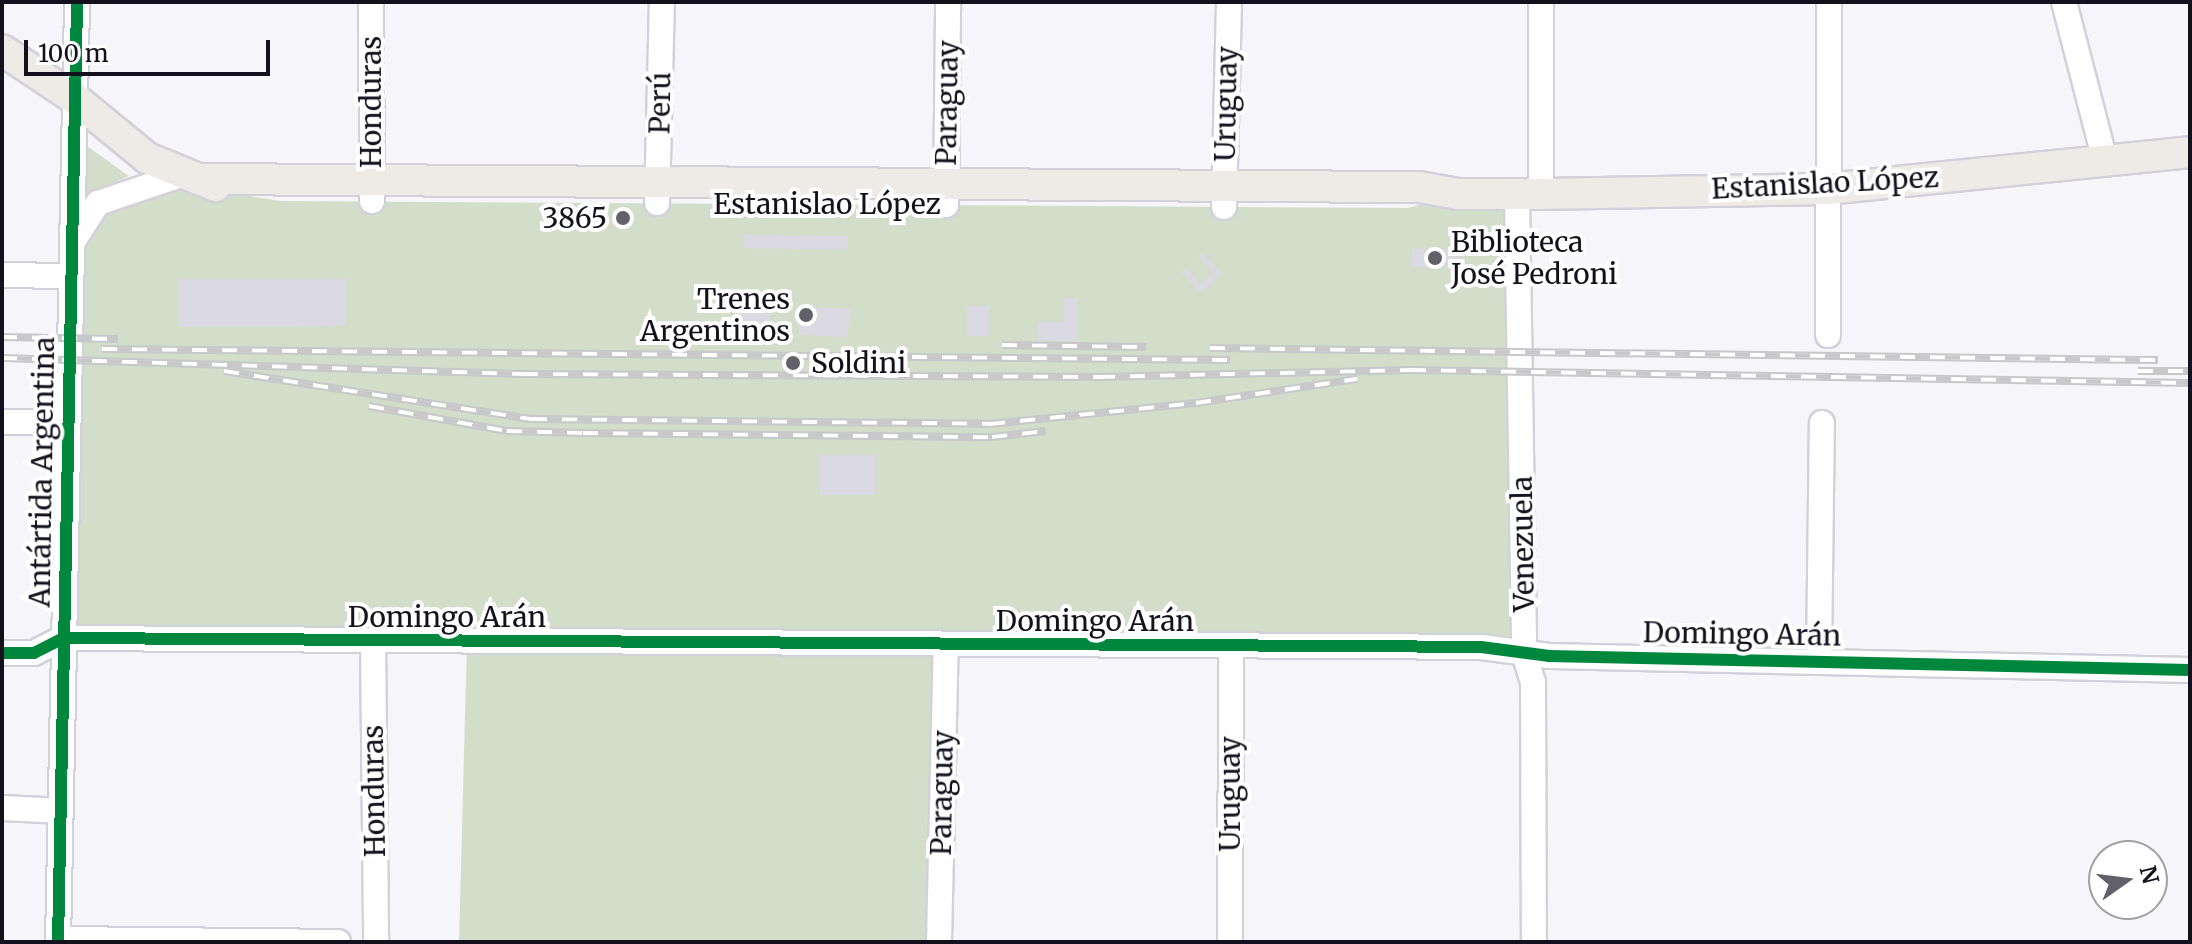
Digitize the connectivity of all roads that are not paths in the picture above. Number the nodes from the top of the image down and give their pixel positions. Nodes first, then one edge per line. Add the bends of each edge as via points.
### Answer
1 (77, 2) edge
2 (371, 2) edge
3 (662, 2) edge
4 (948, 2) edge
5 (1229, 2) edge
6 (1541, 2) edge
7 (1829, 2) edge
8 (2064, 2) edge
9 (2, 50) edge
10 (74, 98) junction
11 (2190, 152) edge
12 (2105, 160) junction
13 (190, 177) junction
14 (1827, 189) junction
15 (372, 191) junction
16 (658, 193) junction
17 (1529, 194) junction
18 (946, 195) junction
19 (1224, 196) junction
20 (70, 249) junction
21 (2, 275) edge
22 (69, 276) junction
23 (1828, 335) dead end
24 (2, 422) edge
25 (67, 423) junction
26 (1822, 423) dead end
27 (64, 638) junction
28 (373, 641) junction
29 (946, 644) junction
30 (1231, 645) junction
31 (2, 653) edge
32 (1524, 653) junction
33 (1819, 658) junction
34 (2190, 670) edge
35 (2, 808) edge
36 (61, 811) junction
37 (58, 940) edge
38 (338, 942) edge
39 (376, 942) edge
40 (939, 942) edge
41 (1230, 942) edge
42 (1534, 942) edge

1 - 10 street, Antártida Argentina
2 - 15 street, Honduras
3 - 16 street, Perú
4 - 18 street, Paraguay
5 - 19 street, Uruguay
6 - 17 street, Venezuela
7 - 14 street
8 - 12 street
9 - 10 main road, Estanislao López
10 - 13 main road, Estanislao López via 147,158
10 - 20 street, Antártida Argentina
11 - 12 main road, Estanislao López
12 - 14 main road, Estanislao López
13 - 15 main road, Estanislao López
13 - 20 street, Antártida Argentina via 98,203
14 - 17 main road, Estanislao López
14 - 23 street
15 - 16 main road, Estanislao López
16 - 18 main road, Estanislao López
17 - 19 main road, Estanislao López via 1458,194 1419,187
17 - 32 street, Venezuela
18 - 19 main road, Estanislao López
20 - 22 street, Antártida Argentina
21 - 22 street
22 - 25 street, Antártida Argentina
24 - 25 street
25 - 27 street, Antártida Argentina
26 - 33 street
27 - 28 street, Domingo Arán
27 - 31 street, Domingo Arán via 34,653
27 - 36 street, Antártida Argentina
28 - 29 street, Domingo Arán
28 - 39 street, Honduras
29 - 30 street, Domingo Arán
29 - 40 street, Paraguay
30 - 32 street, Domingo Arán via 1481,647
30 - 41 street, Uruguay
32 - 33 street, Domingo Arán
32 - 42 street, Venezuela via 1533,682
33 - 34 street, Domingo Arán
35 - 36 street
36 - 37 street, Antártida Argentina
37 - 38 street

